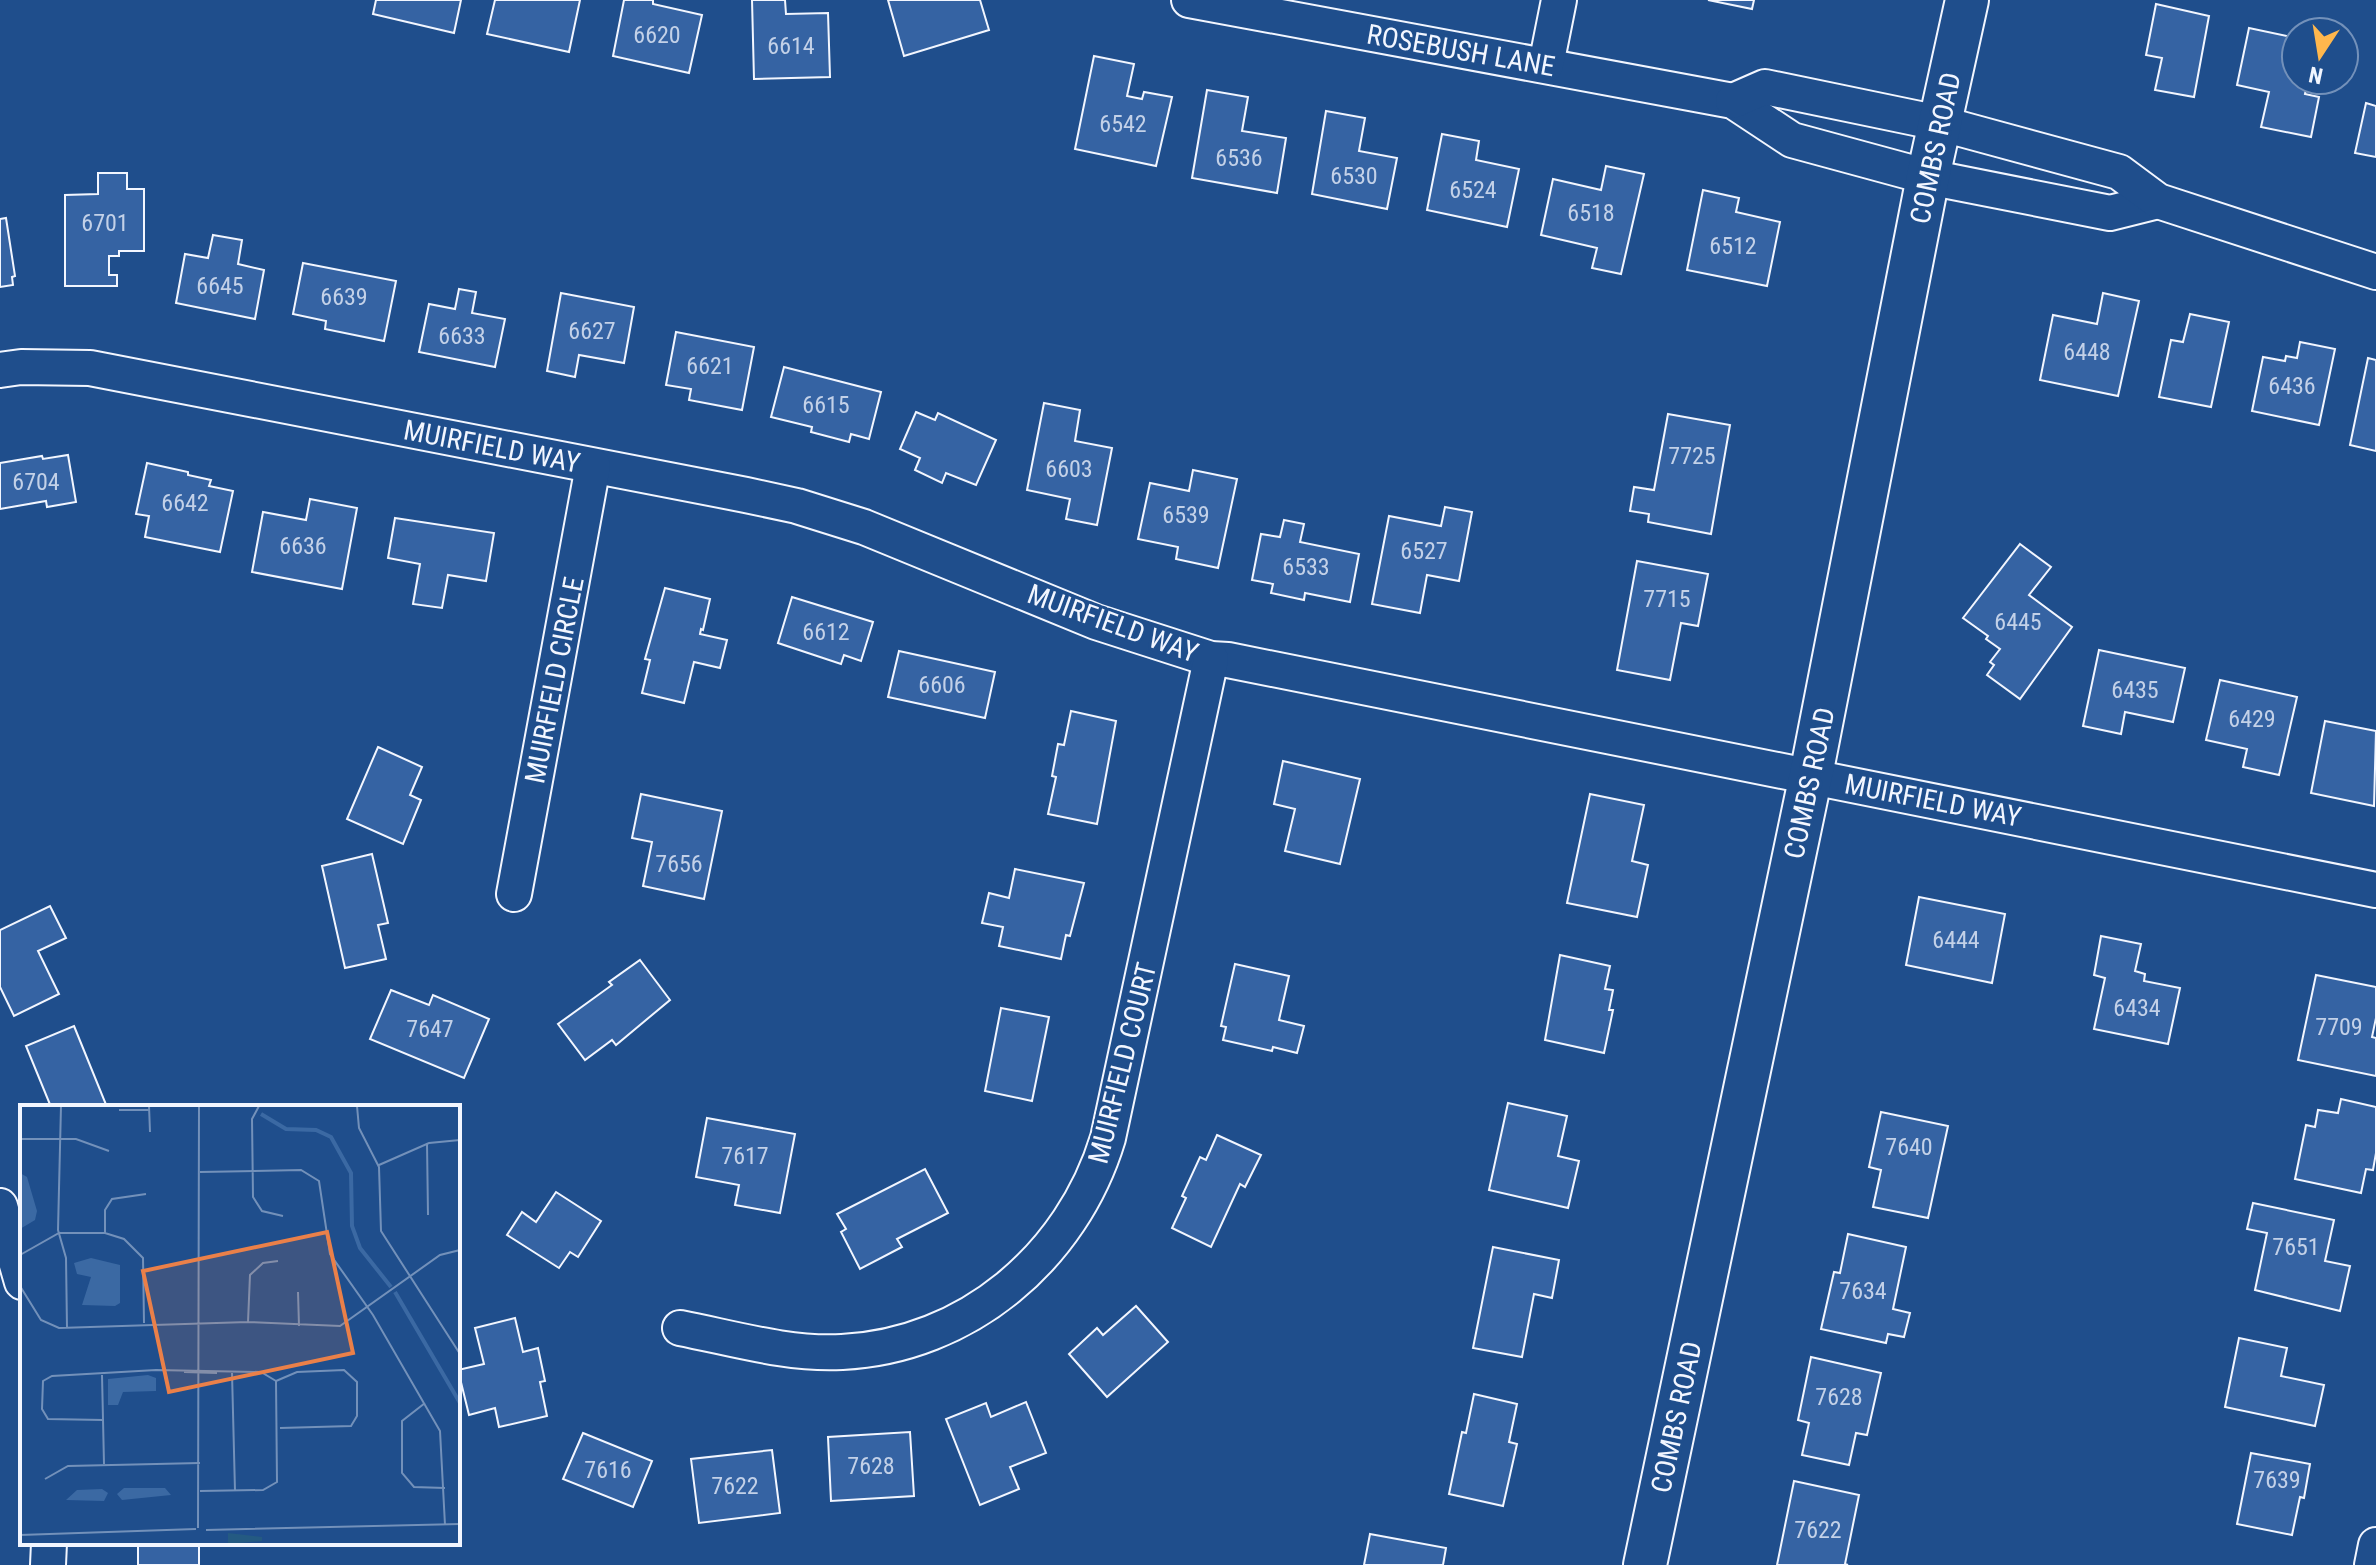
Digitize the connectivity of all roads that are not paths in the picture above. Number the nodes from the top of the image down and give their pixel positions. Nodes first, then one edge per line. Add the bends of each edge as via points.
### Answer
1 (1189, 0) edge
2 (1559, 0) edge
3 (1967, 0) edge
4 (1546, 65) junction
5 (1733, 101) junction
6 (1939, 123) junction
7 (1928, 177) junction
8 (2158, 201) junction
9 (2376, 272) edge
10 (0, 370) edge
11 (593, 466) junction
12 (1211, 659) junction
13 (1811, 775) junction
14 (2376, 890) edge
15 (514, 894) dead end
16 (0, 1206) edge
17 (20, 1275) edge
18 (680, 1328) dead end
19 (49, 1545) edge
20 (2376, 1545) edge
21 (48, 1565) edge
22 (1645, 1565) edge
23 (2372, 1565) edge

1 - 4 street, ROSEBUSH LANE
2 - 4 street
3 - 6 street, COMBS ROAD
4 - 5 street, ROSEBUSH LANE
5 - 6 street via 1765,87
5 - 7 street, ROSEBUSH LANE via 1792,140
6 - 7 street, COMBS ROAD
6 - 8 street via 2119,172
7 - 8 street, ROSEBUSH LANE via 2110,213
7 - 13 street, COMBS ROAD
8 - 9 street
10 - 11 street, MUIRFIELD WAY via 90,368
11 - 12 street, MUIRFIELD WAY via 759,497 864,527 1096,622
11 - 15 street, MUIRFIELD CIRCLE
12 - 13 street, MUIRFIELD WAY
12 - 18 street, MUIRFIELD COURT via 1108,1138 1090,1186 1063,1231 1028,1272 972,1314 875,1349 788,1349
13 - 14 street, MUIRFIELD WAY
13 - 22 street, COMBS ROAD
16 - 17 street
19 - 21 street
20 - 23 street

